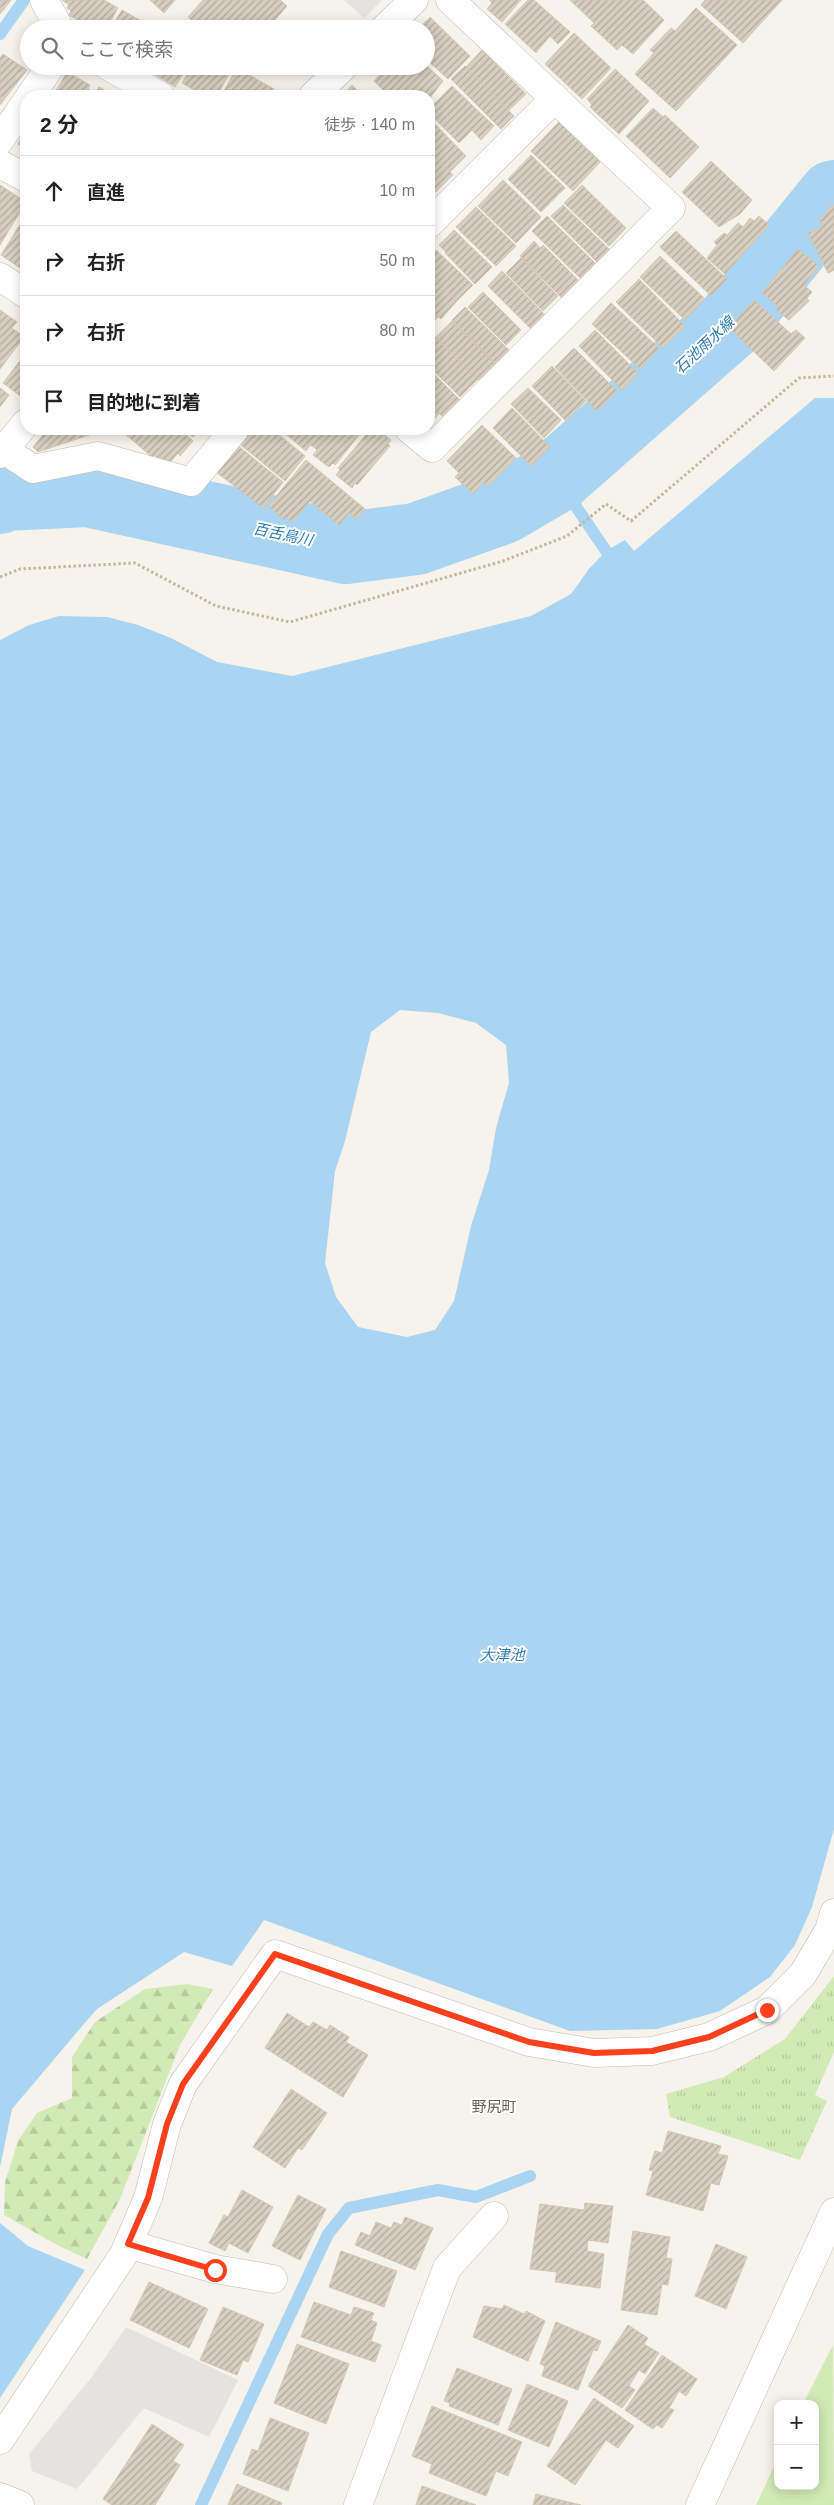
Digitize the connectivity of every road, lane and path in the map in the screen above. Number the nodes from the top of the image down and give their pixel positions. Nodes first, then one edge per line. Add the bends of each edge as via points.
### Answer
1 (44, 0) edge
2 (414, 0) edge
3 (450, 0) edge
4 (55, 20) edge
5 (393, 20) edge
6 (45, 75) edge
7 (124, 75) edge
8 (335, 75) edge
9 (34, 90) edge
10 (150, 90) edge
11 (319, 90) edge
12 (555, 98) junction
13 (20, 111) edge
14 (0, 140) edge
15 (0, 164) edge
16 (20, 175) edge
17 (435, 218) edge
18 (0, 277) edge
19 (20, 290) edge
20 (834, 376) edge
21 (20, 430) edge
22 (230, 435) edge
23 (416, 435) edge
24 (2, 452) edge
25 (0, 577) edge
26 (834, 1913) edge
27 (834, 2212) edge
28 (494, 2216) dead end
29 (128, 2244) junction
30 (274, 2279) dead end
31 (0, 2440) edge
32 (0, 2497) edge
33 (20, 2505) edge
34 (358, 2505) edge
35 (700, 2505) edge

1 - 4 street
2 - 5 street
3 - 12 street
6 - 9 street
7 - 10 street
8 - 11 street
12 - 17 street
12 - 23 street via 671,208 432,448
13 - 14 street
15 - 16 street
18 - 19 street
20 - 25 path via 799,378 631,521 606,504 567,536 503,561 290,622 216,606 135,563 20,569
21 - 24 street
22 - 24 street via 191,482 98,456 33,469
26 - 29 street via 829,1930 803,1974 767,2010 709,2037 652,2051 594,2053 529,2042 275,1954 183,2084 167,2124 148,2198
27 - 35 street
28 - 34 street via 447,2268
29 - 30 street via 215,2270
29 - 31 street
32 - 33 street

